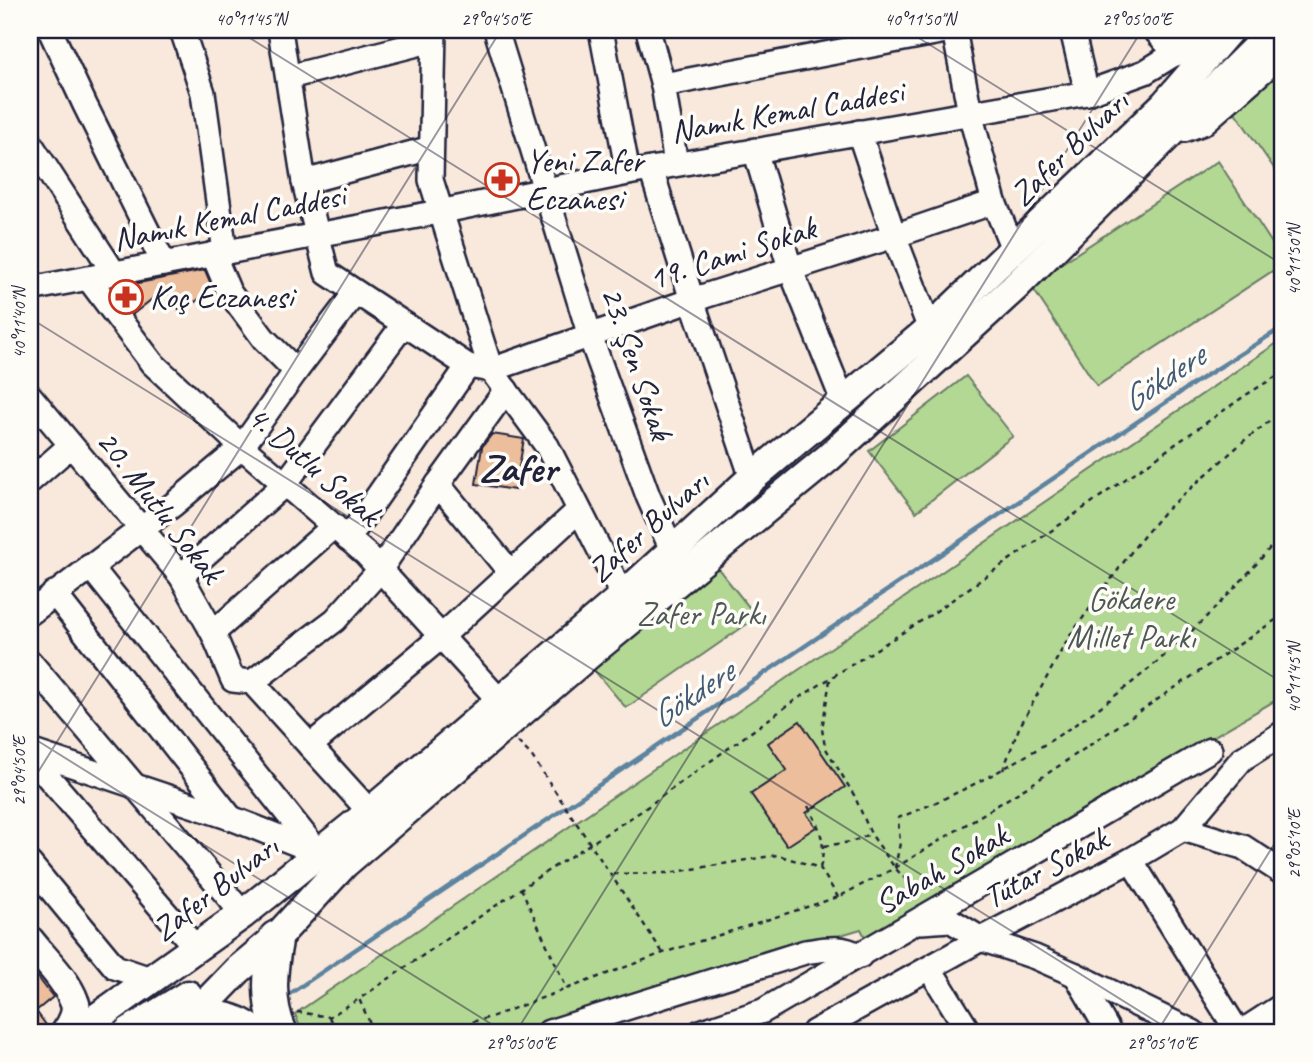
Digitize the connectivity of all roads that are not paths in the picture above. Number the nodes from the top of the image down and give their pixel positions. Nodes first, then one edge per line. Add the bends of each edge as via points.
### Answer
1 (50, 30) edge
2 (180, 30) edge
3 (281, 30) edge
4 (496, 30) edge
5 (601, 30) edge
6 (648, 30) edge
7 (952, 30) edge
8 (1072, 30) edge
9 (1155, 30) edge
10 (1213, 30) edge
11 (1229, 30) edge
12 (1274, 30) edge
13 (433, 35) edge
14 (1283, 53) edge
15 (1176, 54) junction
16 (1145, 72) junction
17 (289, 77) junction
18 (663, 85) junction
19 (1087, 93) junction
20 (970, 113) junction
21 (1177, 115) junction
22 (859, 132) junction
23 (30, 143) edge
24 (431, 148) junction
25 (755, 150) junction
26 (676, 164) junction
27 (640, 171) junction
28 (304, 182) junction
29 (547, 191) junction
30 (994, 202) junction
31 (439, 212) junction
32 (316, 235) junction
33 (894, 236) junction
34 (1013, 249) junction
35 (219, 253) junction
36 (164, 264) junction
37 (790, 268) junction
38 (114, 273) junction
39 (88, 278) junction
40 (30, 289) edge
41 (355, 293) junction
42 (692, 300) junction
43 (404, 324) junction
44 (930, 329) junction
45 (590, 336) junction
46 (480, 368) junction
47 (296, 371) junction
48 (506, 390) junction
49 (30, 396) edge
50 (843, 401) junction
51 (70, 446) junction
52 (242, 447) junction
53 (752, 478) junction
54 (30, 481) edge
55 (285, 484) junction
56 (438, 484) junction
57 (578, 511) junction
58 (139, 528) junction
59 (341, 533) junction
60 (673, 552) junction
61 (90, 566) junction
62 (380, 570) junction
63 (510, 572) junction
64 (181, 576) junction
65 (54, 593) junction
66 (623, 596) junction
67 (30, 613) edge
68 (213, 633) junction
69 (441, 637) junction
70 (30, 662) edge
71 (252, 682) junction
72 (499, 700) junction
73 (1283, 733) edge
74 (310, 746) junction
75 (1210, 750) dead end
76 (30, 754) edge
77 (134, 786) junction
78 (370, 811) junction
79 (231, 818) junction
80 (1183, 829) junction
81 (318, 852) junction
82 (1131, 860) junction
83 (30, 864) edge
84 (1283, 873) edge
85 (243, 914) junction
86 (926, 917) junction
87 (981, 939) junction
88 (30, 941) edge
89 (274, 947) junction
90 (196, 948) junction
91 (860, 956) junction
92 (930, 969) junction
93 (237, 970) junction
94 (1076, 975) junction
95 (153, 980) junction
96 (1283, 1008) edge
97 (181, 1025) edge
98 (270, 1030) edge
99 (821, 1031) edge
100 (66, 1032) edge
101 (77, 1032) edge
102 (128, 1032) edge
103 (160, 1032) edge
104 (549, 1032) edge
105 (700, 1032) edge
106 (968, 1032) edge
107 (1109, 1032) edge
108 (1193, 1032) edge
109 (1238, 1032) edge
110 (1246, 1032) edge

1 - 36 street
2 - 35 street via 203,93
3 - 17 street
4 - 29 street, 23. Şen Sokak
5 - 27 street
6 - 18 street
7 - 18 street
7 - 20 street
8 - 19 street
9 - 15 street
10 - 15 street, Namık Kemal Caddesi
11 - 21 main road, Zafer Bulvarı
12 - 21 main road, Zafer Bulvarı
13 - 17 street
13 - 24 street
14 - 21 street via 1203,123 1184,130
15 - 16 street, Namık Kemal Caddesi
16 - 19 street, Namık Kemal Caddesi
16 - 21 street via 1152,88
17 - 28 street
18 - 26 street
19 - 20 street, Namık Kemal Caddesi
20 - 22 street, Namık Kemal Caddesi
20 - 30 street
21 - 34 main road, Zafer Bulvarı
21 - 89 main road, Zafer Bulvarı via 1014,288 828,458 344,864
22 - 25 street, Namık Kemal Caddesi
22 - 33 street
23 - 38 street
24 - 28 street
24 - 31 street via 431,180
25 - 26 street, Namık Kemal Caddesi
25 - 37 street
26 - 27 street, Namık Kemal Caddesi
27 - 29 street, Namık Kemal Caddesi
27 - 42 street
28 - 32 street
29 - 31 street, Namık Kemal Caddesi
29 - 45 street, 23. Şen Sokak
30 - 33 street, 19. Cami Sokak
30 - 34 street
31 - 32 street, Namık Kemal Caddesi
31 - 46 street
32 - 35 street, Namık Kemal Caddesi
32 - 41 street via 327,273
33 - 37 street, 19. Cami Sokak
33 - 44 street
34 - 44 main road, Zafer Bulvarı
35 - 36 street, Namık Kemal Caddesi
35 - 47 street via 229,292 264,339
36 - 38 street, Namık Kemal Caddesi
37 - 42 street, 19. Cami Sokak
37 - 50 street
38 - 39 street, Namık Kemal Caddesi
39 - 40 street, Namık Kemal Caddesi
39 - 52 street, 4. Dutlu Sokak via 152,363
41 - 43 street
41 - 47 street
42 - 45 street, 19. Cami Sokak
42 - 53 street
43 - 46 street
43 - 55 street
44 - 50 main road, Zafer Bulvarı
45 - 46 street, 19. Cami Sokak
45 - 60 street, 23. Şen Sokak
46 - 48 street
46 - 59 street
47 - 52 street
48 - 56 street
48 - 57 street via 547,446
49 - 51 street, 20. Mutlu Sokak
50 - 53 main road, Zafer Bulvarı
51 - 54 street
51 - 58 street, 20. Mutlu Sokak
52 - 55 street, 4. Dutlu Sokak
52 - 58 street
53 - 60 main road, Zafer Bulvarı
55 - 59 street, 4. Dutlu Sokak
55 - 64 street
56 - 62 street
56 - 63 street
57 - 63 street
57 - 66 street
58 - 61 street
58 - 64 street, 20. Mutlu Sokak
59 - 62 street, 4. Dutlu Sokak
59 - 68 street
60 - 66 main road, Zafer Bulvarı
61 - 65 street
61 - 81 street
62 - 69 street, 4. Dutlu Sokak
62 - 71 street via 335,620
63 - 69 street
64 - 68 street, 20. Mutlu Sokak
65 - 67 street
65 - 79 street
66 - 72 main road, Zafer Bulvarı
68 - 71 street, 20. Mutlu Sokak via 233,680
69 - 72 street, 4. Dutlu Sokak
69 - 74 street
70 - 77 street
71 - 74 street, 20. Mutlu Sokak
72 - 78 main road, Zafer Bulvarı
73 - 80 street, Tutar Sokak via 1242,759
74 - 78 street, 20. Mutlu Sokak
75 - 86 street, Sabah Sokak
76 - 77 street
76 - 90 street
77 - 79 street
77 - 85 street
78 - 81 main road, Zafer Bulvarı
79 - 81 street
80 - 82 street, Tutar Sokak
80 - 84 street via 1242,847
81 - 85 main road, Zafer Bulvarı
82 - 87 street, Tutar Sokak
82 - 109 street
83 - 95 street via 115,967
85 - 90 main road, Zafer Bulvarı
86 - 87 street via 950,920
86 - 91 street, Sabah Sokak
87 - 92 street, Tutar Sokak
87 - 94 street
88 - 100 main road via 76,1003 74,1022
89 - 93 main road, Zafer Bulvarı
89 - 98 highway via 269,976
90 - 95 main road, Zafer Bulvarı
91 - 104 street via 838,947 805,952
91 - 105 street, Sabah Sokak via 763,1011
92 - 99 street, Tutar Sokak
92 - 106 street
93 - 102 main road, Zafer Bulvarı via 215,978
93 - 103 main road, Zafer Bulvarı via 209,999
94 - 107 street
94 - 108 street
95 - 101 main road, Zafer Bulvarı
96 - 110 main road
97 - 98 highway via 224,1019

